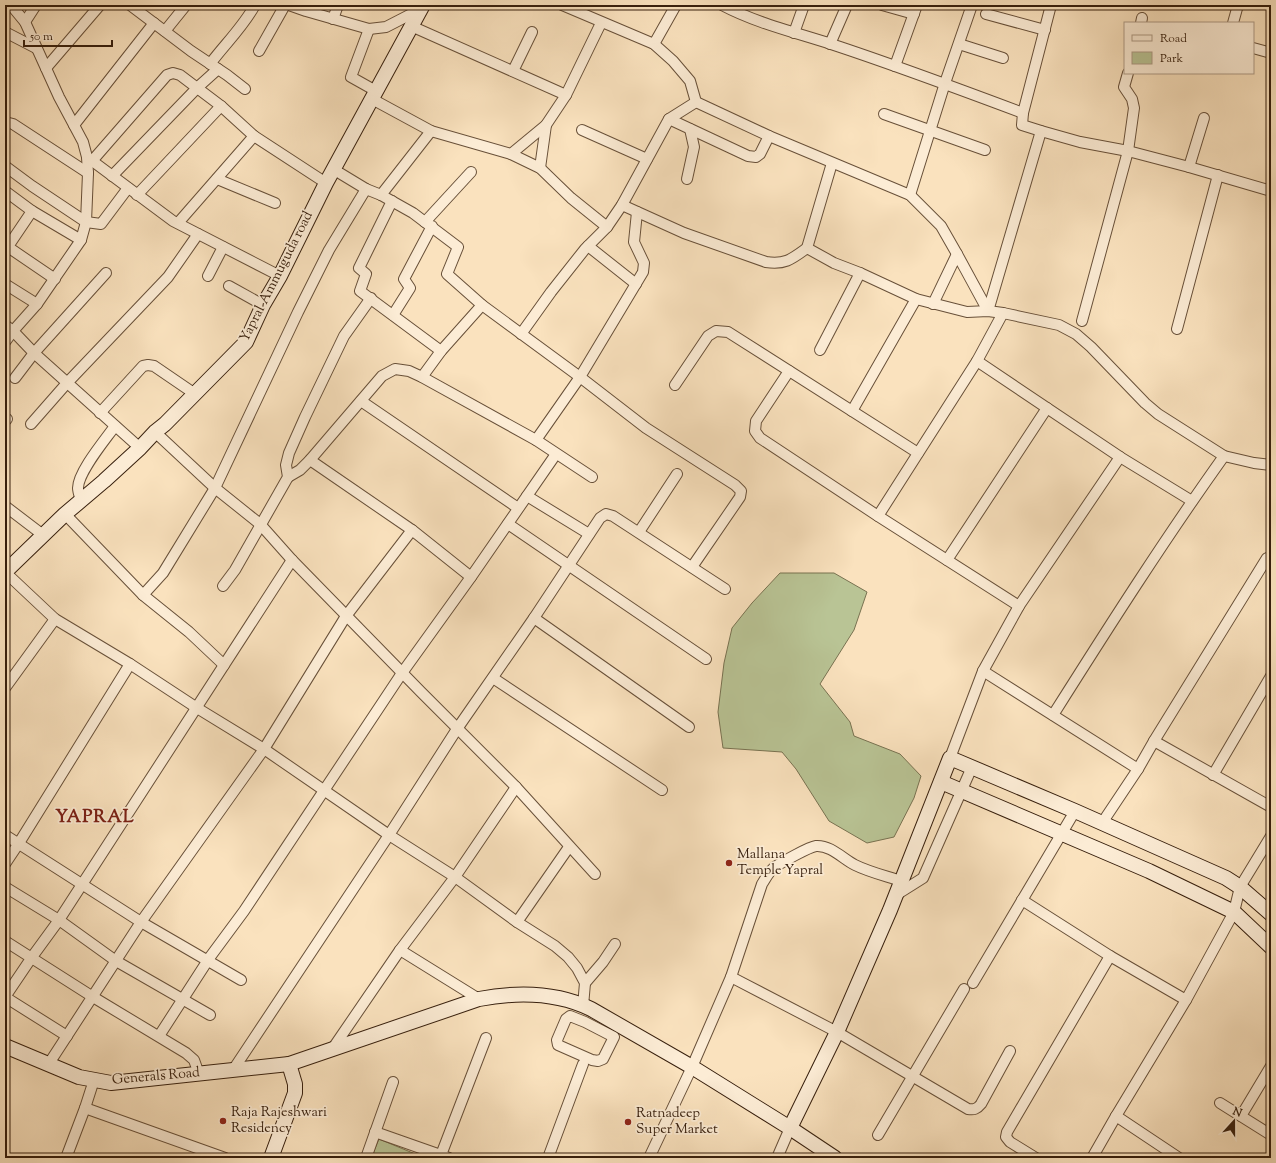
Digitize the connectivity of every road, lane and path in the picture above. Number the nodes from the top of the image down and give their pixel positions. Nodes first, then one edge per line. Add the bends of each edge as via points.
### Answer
1 (36, 5) edge
2 (100, 5) edge
3 (130, 5) edge
4 (186, 5) edge
5 (255, 5) edge
6 (286, 5) edge
7 (290, 5) edge
8 (338, 5) edge
9 (562, 5) edge
10 (676, 5) edge
11 (722, 5) edge
12 (804, 5) edge
13 (847, 5) edge
14 (882, 5) edge
15 (972, 5) edge
16 (1051, 5) edge
17 (1238, 5) edge
18 (422, 7) edge
19 (9, 8) edge
20 (735, 8) edge
21 (916, 10) edge
22 (986, 14) dead end
23 (333, 20) junction
24 (25, 22) junction
25 (1233, 22) edge
26 (154, 23) junction
27 (601, 23) junction
28 (412, 26) junction
29 (369, 29) junction
30 (1045, 30) junction
31 (165, 31) junction
32 (5, 32) edge
33 (532, 32) dead end
34 (794, 33) junction
35 (654, 44) junction
36 (830, 44) junction
37 (959, 44) junction
38 (36, 48) junction
39 (1254, 48) edge
40 (259, 51) dead end
41 (1271, 53) edge
42 (1003, 58) dead end
43 (895, 66) junction
44 (214, 67) junction
45 (46, 68) junction
46 (513, 71) junction
47 (1128, 74) edge
48 (945, 83) junction
49 (198, 87) junction
50 (245, 89) dead end
51 (374, 95) junction
52 (566, 95) junction
53 (696, 102) junction
54 (221, 106) junction
55 (1023, 113) junction
56 (884, 114) dead end
57 (1204, 118) dead end
58 (669, 119) junction
59 (5, 122) edge
60 (74, 125) junction
61 (546, 125) junction
62 (690, 129) junction
63 (582, 130) dead end
64 (930, 130) junction
65 (431, 131) junction
66 (1042, 132) junction
67 (254, 136) junction
68 (769, 136) junction
69 (985, 150) dead end
70 (1128, 151) junction
71 (511, 154) junction
72 (90, 159) junction
73 (647, 159) junction
74 (832, 163) junction
75 (5, 166) edge
76 (1189, 167) junction
77 (540, 168) junction
78 (333, 169) junction
79 (471, 172) dead end
80 (88, 173) junction
81 (1218, 175) junction
82 (112, 176) junction
83 (217, 179) junction
84 (687, 179) dead end
85 (326, 183) junction
86 (128, 188) junction
87 (366, 189) junction
88 (5, 191) edge
89 (1271, 191) edge
90 (137, 195) junction
91 (381, 195) junction
92 (910, 195) junction
93 (392, 201) junction
94 (275, 203) dead end
95 (622, 205) junction
96 (32, 211) junction
97 (637, 212) junction
98 (86, 222) junction
99 (178, 224) junction
100 (428, 224) junction
101 (606, 227) junction
102 (198, 234) junction
103 (81, 240) junction
104 (588, 246) junction
105 (223, 247) junction
106 (6, 248) edge
107 (807, 248) junction
108 (957, 254) junction
109 (106, 273) dead end
110 (860, 273) junction
111 (208, 276) dead end
112 (280, 276) junction
113 (55, 279) junction
114 (5, 284) edge
115 (636, 284) junction
116 (229, 286) dead end
117 (371, 298) junction
118 (916, 299) junction
119 (37, 304) junction
120 (482, 304) junction
121 (933, 304) junction
122 (263, 305) junction
123 (988, 311) junction
124 (1003, 312) junction
125 (393, 315) junction
126 (1082, 321) dead end
127 (9, 328) edge
128 (1177, 330) dead end
129 (521, 334) junction
130 (5, 342) edge
131 (820, 350) dead end
132 (441, 351) junction
133 (34, 353) junction
134 (977, 361) junction
135 (789, 371) junction
136 (422, 377) junction
137 (580, 377) junction
138 (15, 378) dead end
139 (67, 383) junction
140 (675, 385) dead end
141 (195, 394) junction
142 (361, 401) junction
143 (1047, 408) junction
144 (852, 411) junction
145 (100, 413) junction
146 (31, 424) dead end
147 (115, 426) junction
148 (155, 432) junction
149 (536, 440) junction
150 (140, 448) junction
151 (918, 453) junction
152 (556, 454) junction
153 (1224, 456) junction
154 (1120, 457) junction
155 (310, 460) junction
156 (1271, 465) edge
157 (677, 474) dead end
158 (288, 477) junction
159 (592, 477) dead end
160 (215, 488) junction
161 (527, 496) junction
162 (81, 500) junction
163 (1192, 501) junction
164 (5, 506) edge
165 (518, 508) junction
166 (65, 514) junction
167 (878, 516) junction
168 (260, 524) junction
169 (508, 524) junction
170 (412, 530) junction
171 (639, 532) junction
172 (589, 534) junction
173 (43, 535) junction
174 (1267, 558) dead end
175 (292, 560) junction
176 (947, 560) junction
177 (569, 565) junction
178 (692, 567) junction
179 (5, 572) edge
180 (471, 577) junction
181 (223, 586) dead end
182 (725, 589) dead end
183 (143, 595) junction
184 (1018, 606) junction
185 (346, 616) junction
186 (534, 618) junction
187 (55, 619) junction
188 (706, 659) dead end
189 (130, 664) junction
190 (224, 665) junction
191 (983, 671) junction
192 (402, 673) junction
193 (1271, 676) edge
194 (492, 678) junction
195 (5, 688) edge
196 (197, 708) junction
197 (1052, 715) junction
198 (689, 727) dead end
199 (457, 728) junction
200 (1154, 741) junction
201 (264, 749) junction
202 (950, 758) junction
203 (972, 767) junction
204 (1138, 769) junction
205 (1213, 775) junction
206 (941, 782) junction
207 (516, 787) junction
208 (961, 789) junction
209 (662, 790) dead end
210 (323, 791) junction
211 (1271, 807) edge
212 (1075, 811) junction
213 (1102, 823) junction
214 (1061, 834) junction
215 (5, 835) edge
216 (389, 835) junction
217 (1271, 836) edge
218 (19, 843) junction
219 (569, 847) junction
220 (5, 864) edge
221 (595, 874) dead end
222 (455, 877) junction
223 (901, 881) junction
224 (82, 884) junction
225 (5, 887) edge
226 (1240, 887) junction
227 (896, 895) junction
228 (1022, 900) junction
229 (1234, 912) junction
230 (1271, 914) edge
231 (59, 920) junction
232 (141, 922) junction
233 (517, 922) junction
234 (5, 941) edge
235 (615, 944) dead end
236 (1271, 947) edge
237 (400, 950) junction
238 (1110, 956) junction
239 (32, 957) junction
240 (208, 960) junction
241 (116, 961) junction
242 (731, 977) junction
243 (242, 980) dead end
244 (585, 983) junction
245 (973, 983) dead end
246 (964, 989) dead end
247 (5, 997) edge
248 (93, 997) junction
249 (479, 999) junction
250 (184, 1000) junction
251 (1186, 1000) junction
252 (586, 1012) junction
253 (210, 1015) dead end
254 (617, 1031) junction
255 (837, 1032) junction
256 (67, 1036) junction
257 (159, 1036) junction
258 (486, 1038) dead end
259 (5, 1046) edge
260 (333, 1048) junction
261 (1010, 1051) dead end
262 (289, 1064) junction
263 (583, 1064) dead end
264 (48, 1065) junction
265 (1271, 1066) edge
266 (692, 1067) junction
267 (232, 1070) junction
268 (199, 1074) junction
269 (912, 1076) junction
270 (94, 1080) junction
271 (393, 1082) dead end
272 (1220, 1103) dead end
273 (85, 1108) junction
274 (1116, 1116) junction
275 (1241, 1116) junction
276 (790, 1128) junction
277 (375, 1132) junction
278 (878, 1135) dead end
279 (1271, 1135) edge
280 (445, 1156) edge
281 (66, 1158) edge
282 (226, 1158) edge
283 (271, 1158) edge
284 (366, 1158) edge
285 (548, 1158) edge
286 (649, 1158) edge
287 (777, 1158) edge
288 (835, 1158) edge
289 (1036, 1158) edge
290 (1092, 1158) edge
291 (1179, 1158) edge

1 - 24 street
2 - 45 street
3 - 26 street
4 - 31 street
5 - 44 street via 229,40
6 - 40 street
7 - 23 street
8 - 23 street
9 - 27 street
10 - 35 street
11 - 20 street
12 - 34 street
13 - 36 street
14 - 21 street
15 - 37 street
16 - 30 street
17 - 25 street
18 - 28 street, Yapral-Ammuguda road
18 - 29 street via 386,27
19 - 24 street
20 - 34 street
21 - 43 street
22 - 30 street
23 - 29 street
24 - 38 street
26 - 31 street
26 - 60 street
27 - 35 street
27 - 52 street
28 - 46 street
28 - 51 street, Yapral-Ammuguda road
29 - 51 street via 351,77
30 - 55 street
31 - 44 street
32 - 38 street
33 - 46 street
34 - 36 street
35 - 53 street via 690,81
36 - 43 street
37 - 42 street
37 - 48 street
38 - 45 street
39 - 41 street
43 - 48 street
44 - 49 street
44 - 50 street
45 - 60 street
46 - 52 street
47 - 70 street via 1124,87 1132,99 1134,108
48 - 55 street
48 - 64 street
49 - 54 street
49 - 72 street via 180,75 167,75
49 - 82 street
51 - 65 street
51 - 78 street, Yapral-Ammuguda road
52 - 61 street
53 - 58 street
53 - 68 street
54 - 67 street
54 - 90 street
55 - 66 street via 1022,125
56 - 64 street
57 - 76 street
58 - 62 street
58 - 73 street
59 - 80 street via 13,124
60 - 72 street
61 - 71 street
61 - 77 street
62 - 68 street via 748,156 756,157
62 - 84 street via 694,147
63 - 73 street
64 - 69 street
64 - 92 street
65 - 71 street
65 - 91 street
66 - 70 street
66 - 123 street
67 - 83 street
67 - 85 street
68 - 74 street
70 - 76 street
70 - 126 street
71 - 77 street
72 - 80 street
72 - 82 street
73 - 95 street
74 - 92 street
74 - 107 street
75 - 98 street
76 - 81 street
77 - 101 street
78 - 85 street, Yapral-Ammuguda road
78 - 87 street
79 - 100 street
80 - 98 street
81 - 89 street
81 - 128 street
82 - 86 street
83 - 94 street
83 - 99 street
85 - 112 street, Yapral-Ammuguda road
86 - 90 street
86 - 98 street via 101,224
87 - 91 street
87 - 160 street via 329,250
88 - 96 street
90 - 99 street
91 - 93 street
92 - 108 street via 941,226
93 - 100 street
93 - 117 street via 359,268 366,274 360,291
95 - 97 street
95 - 101 street
96 - 103 street
96 - 106 street
97 - 107 street via 684,233 766,262 777,264 791,260
97 - 115 street via 634,242 644,263 643,272
98 - 103 street
99 - 102 street
100 - 120 street via 458,247 447,274
100 - 125 street via 404,279 410,288
101 - 104 street
102 - 105 street
102 - 139 street via 168,277
103 - 113 street
104 - 115 street
104 - 129 street
105 - 111 street
105 - 112 street
106 - 113 street
107 - 110 street via 834,263
108 - 121 street
108 - 123 street
109 - 133 street
110 - 118 street
110 - 131 street
112 - 122 street, Yapral-Ammuguda road
113 - 119 street
114 - 119 street
115 - 137 street
116 - 122 street
117 - 125 street
117 - 158 street via 344,336 305,417 286,465
118 - 121 street
118 - 144 street
119 - 127 street
120 - 129 street
120 - 132 street
121 - 123 street via 968,312
122 - 141 street, Yapral-Ammuguda road via 246,342
123 - 124 street
124 - 134 street
124 - 153 street via 1059,325 1076,334 1158,414
125 - 132 street
127 - 130 street
127 - 133 street
129 - 137 street
132 - 136 street
133 - 138 street
133 - 139 street
134 - 143 street
134 - 151 street
135 - 140 street via 728,332 716,331 708,336
135 - 144 street
135 - 167 street via 756,421 755,431 760,438
136 - 142 street via 409,371 395,369 382,376
136 - 149 street
137 - 149 street
137 - 178 street via 646,428 735,484 741,491 740,497
139 - 145 street
139 - 146 street
141 - 145 street via 154,366 148,365 144,366
141 - 148 street, Yapral-Ammuguda road
142 - 155 street
142 - 165 street
143 - 154 street
143 - 176 street
144 - 151 street
145 - 147 street
147 - 150 street
147 - 162 street via 81,478 78,488
148 - 150 street, Yapral-Ammuguda road
148 - 160 street
149 - 152 street
150 - 162 street, Yapral-Ammuguda road
151 - 167 street
152 - 159 street
152 - 161 street
153 - 156 street
153 - 163 street
154 - 163 street
154 - 184 street
155 - 158 street
155 - 170 street
157 - 171 street
158 - 168 street
160 - 168 street
160 - 183 street via 163,573
161 - 165 street
161 - 172 street
162 - 166 street, Yapral-Ammuguda road
163 - 197 street
164 - 173 street
165 - 169 street
166 - 173 street, Yapral-Ammuguda road
166 - 183 street
167 - 176 street
168 - 175 street
168 - 181 street
169 - 177 street
169 - 180 street
170 - 180 street
170 - 185 street
171 - 172 street via 606,514
171 - 178 street
172 - 177 street
173 - 179 street, Yapral-Ammuguda road
174 - 200 street
175 - 185 street
175 - 190 street
176 - 184 street
177 - 186 street
177 - 188 street
178 - 182 street
179 - 187 street
180 - 192 street
183 - 190 street via 189,632
184 - 191 street
185 - 192 street
185 - 201 street
186 - 194 street
186 - 198 street
187 - 189 street
187 - 195 street
189 - 196 street
189 - 218 street
190 - 196 street
191 - 197 street
191 - 202 street
192 - 199 street
192 - 210 street
193 - 205 street
194 - 199 street
194 - 209 street
196 - 201 street
196 - 224 street
197 - 204 street
199 - 207 street
199 - 216 street
200 - 204 street
200 - 205 street
201 - 210 street
201 - 232 street
202 - 203 street
202 - 206 street
203 - 208 street
203 - 212 street
204 - 213 street
205 - 211 street
206 - 208 street
206 - 223 street
207 - 219 street
207 - 222 street
208 - 214 street
208 - 227 street via 923,878
210 - 216 street
210 - 240 street via 244,911
212 - 213 street
212 - 214 street
213 - 226 street via 1226,878
214 - 228 street
214 - 229 street via 1149,871
215 - 218 street
216 - 222 street
216 - 267 street
217 - 226 street
218 - 220 street
218 - 224 street
219 - 221 street
219 - 233 street
222 - 233 street
222 - 237 street
223 - 227 street
223 - 242 street via 854,864 830,849 817,846 775,867 762,884
224 - 231 street
224 - 232 street
225 - 231 street
226 - 229 street
226 - 230 street
227 - 255 street
228 - 238 street
228 - 245 street
229 - 236 street
229 - 251 street
231 - 239 street
231 - 241 street
232 - 240 street
232 - 241 street
233 - 244 street via 568,957 578,968
234 - 239 street
235 - 244 street
237 - 249 street
237 - 260 street
238 - 251 street
238 - 289 street via 1007,1132 1006,1137 1010,1142
239 - 247 street
239 - 248 street
240 - 243 street
240 - 250 street
241 - 248 street
241 - 250 street
242 - 255 street
242 - 266 street
244 - 252 street
246 - 269 street
247 - 256 street
248 - 256 street
248 - 257 street
249 - 252 street, Generals Road via 525,994 559,998
249 - 260 street, Generals Road
250 - 253 street
250 - 257 street
251 - 274 street
252 - 254 street
252 - 254 street via 566,1019 557,1040 558,1045 598,1061 603,1059
254 - 266 street
255 - 269 street
255 - 276 street
256 - 264 street
257 - 268 street via 191,1056
258 - 280 street
259 - 264 street, Generals Road
260 - 262 street, Generals Road
261 - 269 street via 981,1104 973,1110
262 - 267 street, Generals Road
262 - 283 street via 295,1092
263 - 285 street
264 - 270 street, Generals Road
265 - 275 street
266 - 276 street
266 - 286 street
267 - 268 street, Generals Road
268 - 270 street, Generals Road via 111,1083
269 - 278 street
270 - 273 street
271 - 277 street
272 - 275 street
273 - 281 street
273 - 282 street
274 - 290 street
274 - 291 street
275 - 279 street
276 - 287 street
276 - 288 street
277 - 280 street
277 - 284 street

